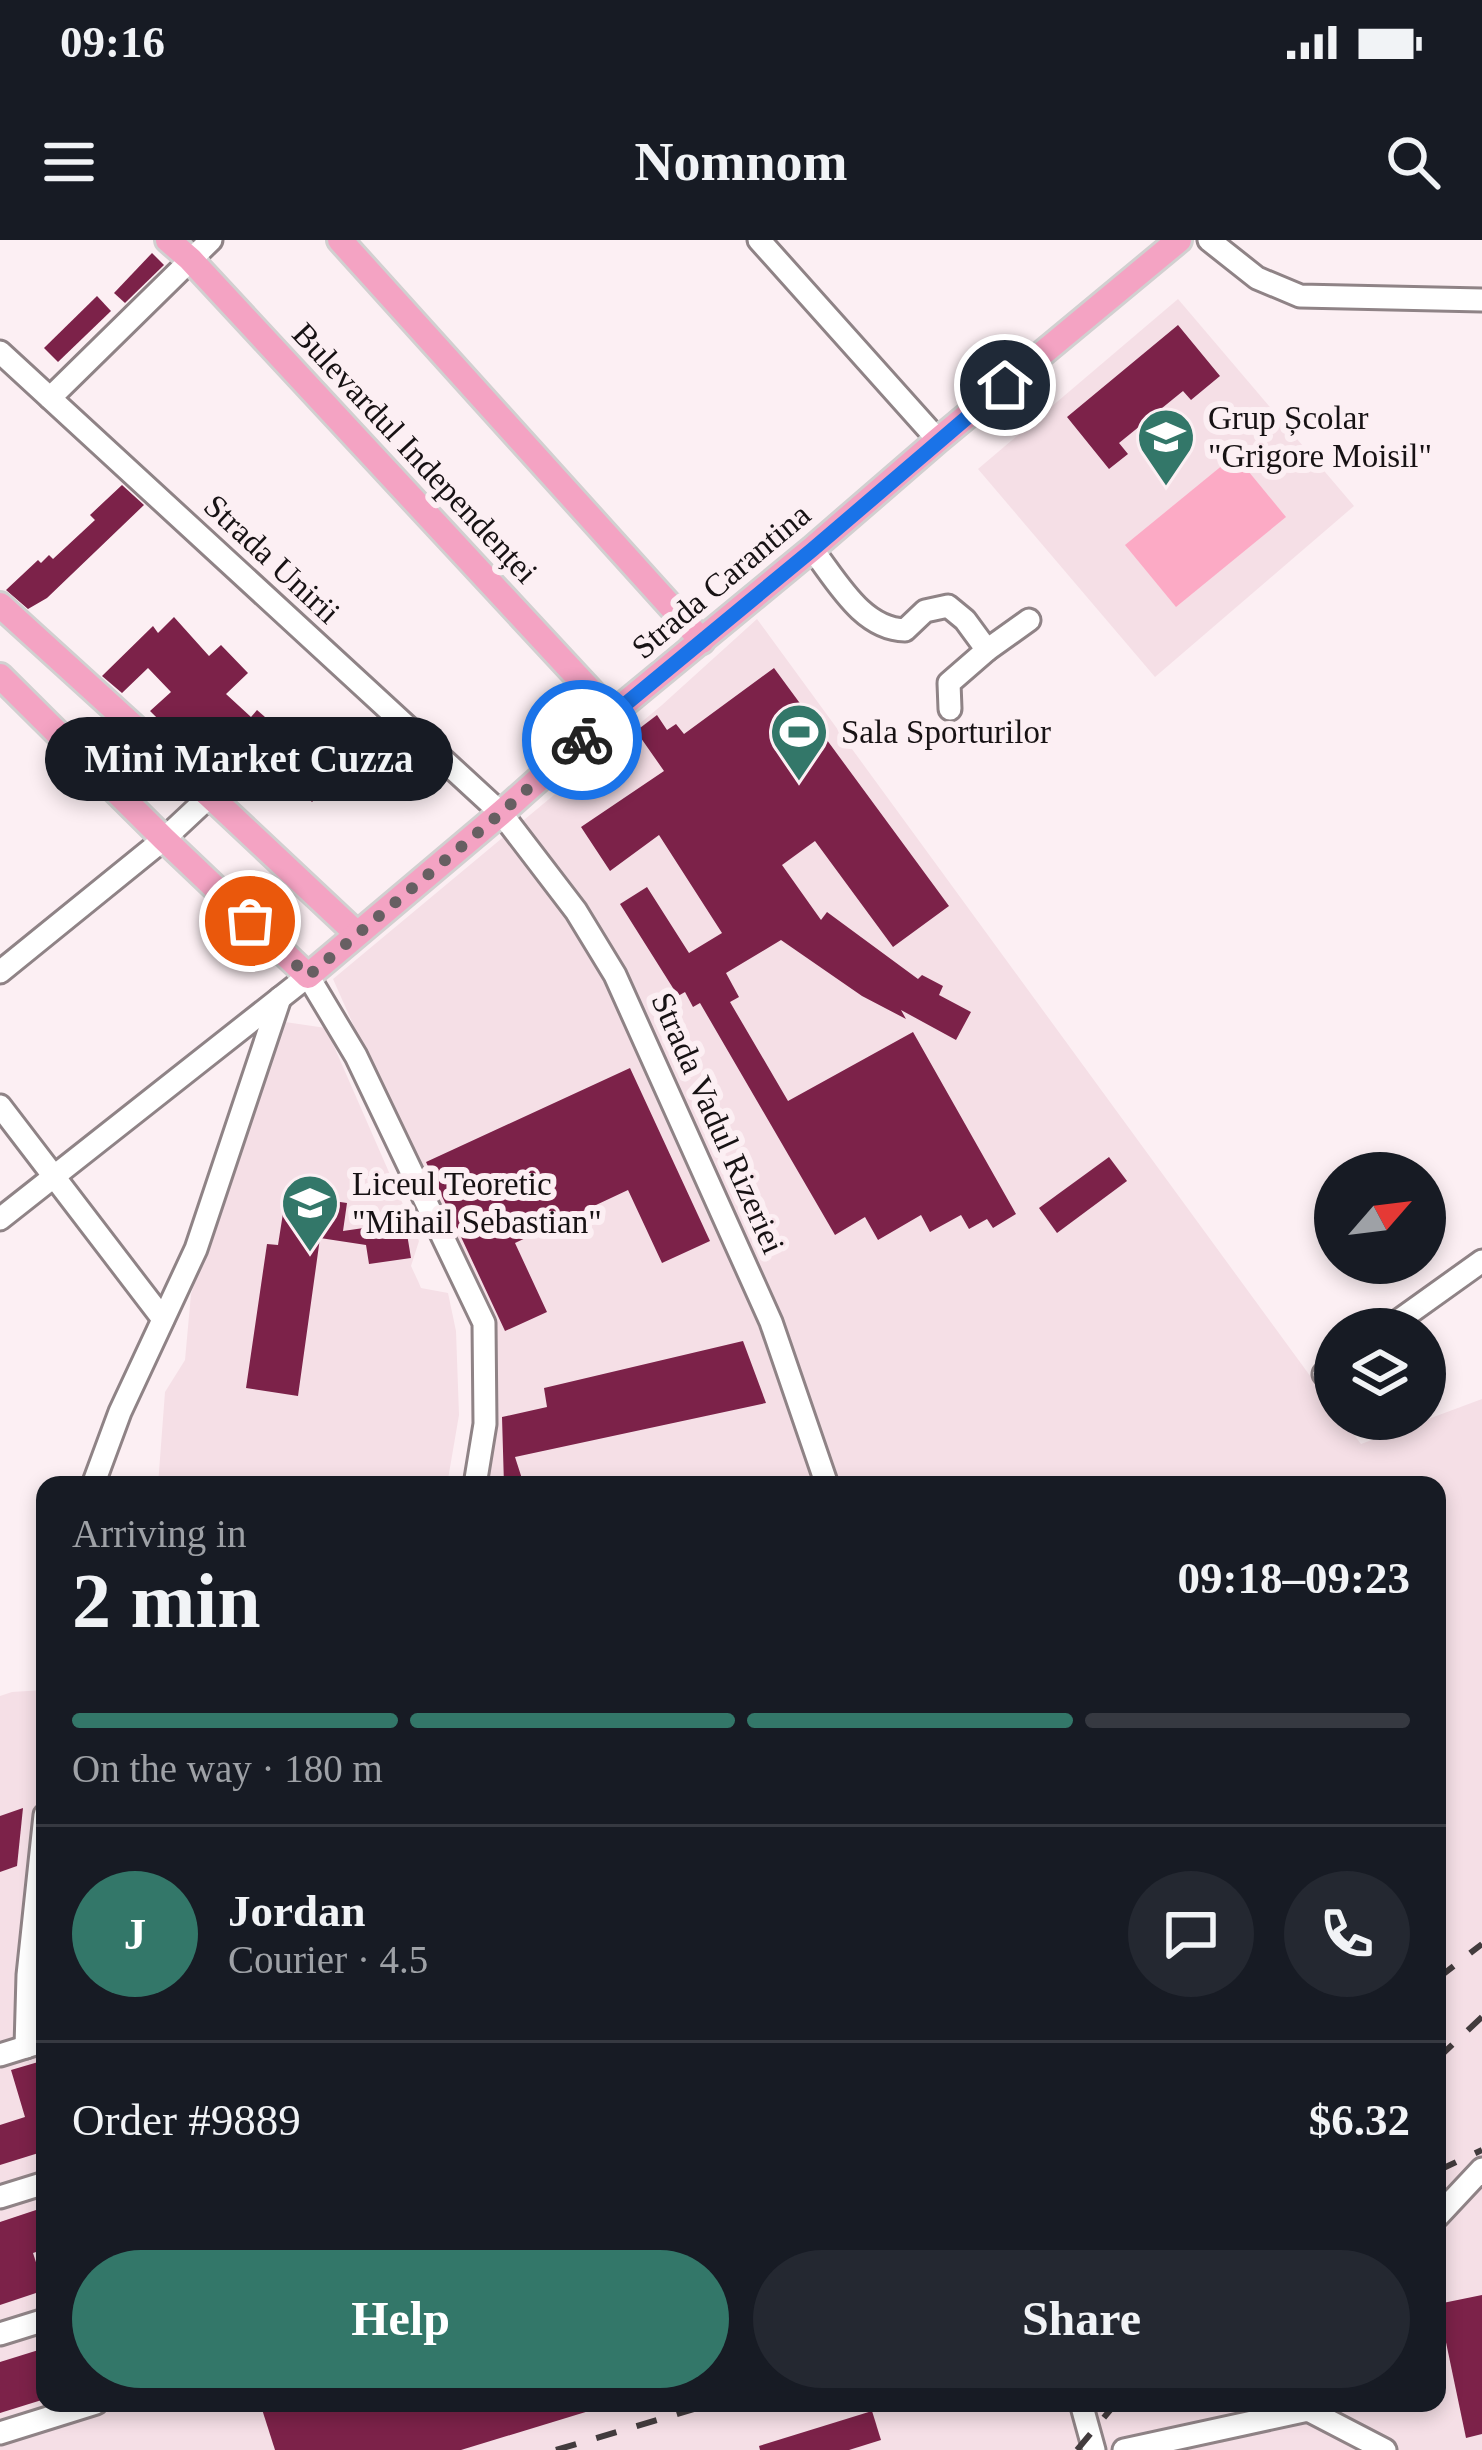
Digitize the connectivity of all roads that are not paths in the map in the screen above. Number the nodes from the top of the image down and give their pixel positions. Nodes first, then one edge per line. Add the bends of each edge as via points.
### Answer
1 (168, 240) edge
2 (211, 240) edge
3 (340, 240) edge
4 (759, 240) edge
5 (1209, 240) edge
6 (1172, 242) edge
7 (190, 259) junction
8 (1482, 300) edge
9 (0, 352) edge
10 (50, 398) junction
11 (938, 440) junction
12 (812, 550) junction
13 (0, 605) edge
14 (1029, 620) dead end
15 (702, 640) junction
16 (987, 650) junction
17 (0, 676) edge
18 (950, 709) dead end
19 (612, 714) junction
20 (210, 796) junction
21 (501, 813) junction
22 (164, 839) junction
23 (357, 934) junction
24 (0, 972) edge
25 (308, 976) junction
26 (280, 998) junction
27 (0, 1106) edge
28 (55, 1175) junction
29 (0, 1219) edge
30 (1482, 1261) edge
31 (1416, 1308) edge
32 (164, 1318) junction
33 (96, 1476) edge
34 (476, 1476) edge
35 (824, 1476) edge
36 (36, 1900) edge
37 (36, 2044) edge
38 (0, 2056) edge
39 (1482, 2169) edge
40 (36, 2186) edge
41 (0, 2197) edge
42 (1446, 2208) edge
43 (36, 2323) edge
44 (0, 2334) edge
45 (67, 2412) edge
46 (1083, 2412) edge
47 (1289, 2412) edge
48 (1320, 2412) edge
49 (0, 2433) edge
50 (1094, 2450) edge
51 (1124, 2450) edge
52 (1385, 2450) edge

1 - 7 main road, Bulevardul Independenței
2 - 7 street
3 - 15 main road
4 - 11 street
5 - 8 street via 1258,278 1300,296
6 - 11 main road, Strada Carantina
7 - 10 street
7 - 19 main road, Bulevardul Independenței
9 - 10 street, Strada Unirii
10 - 21 street, Strada Unirii
11 - 12 main road, Strada Carantina
12 - 15 main road, Strada Carantina
12 - 16 street via 867,618 905,630 926,611 948,606
13 - 20 main road
14 - 16 street
15 - 19 main road, Strada Carantina
16 - 18 street via 949,683
17 - 22 main road
19 - 21 main road, Strada Carantina
20 - 22 street
20 - 23 main road
21 - 23 main road, Strada Carantina
21 - 35 street, Strada Vadul Rizeriei via 615,975 771,1322
22 - 24 street
22 - 25 main road
23 - 25 main road, Strada Carantina
25 - 26 street
25 - 34 street via 356,1056 484,1323
26 - 28 street
26 - 32 street via 196,1249
27 - 28 street
28 - 29 street
28 - 32 street
30 - 31 street
32 - 33 street
36 - 37 street via 28,1975
37 - 38 street
39 - 42 street
40 - 41 street
43 - 44 street
45 - 49 street
46 - 50 street
47 - 51 street
48 - 52 street

